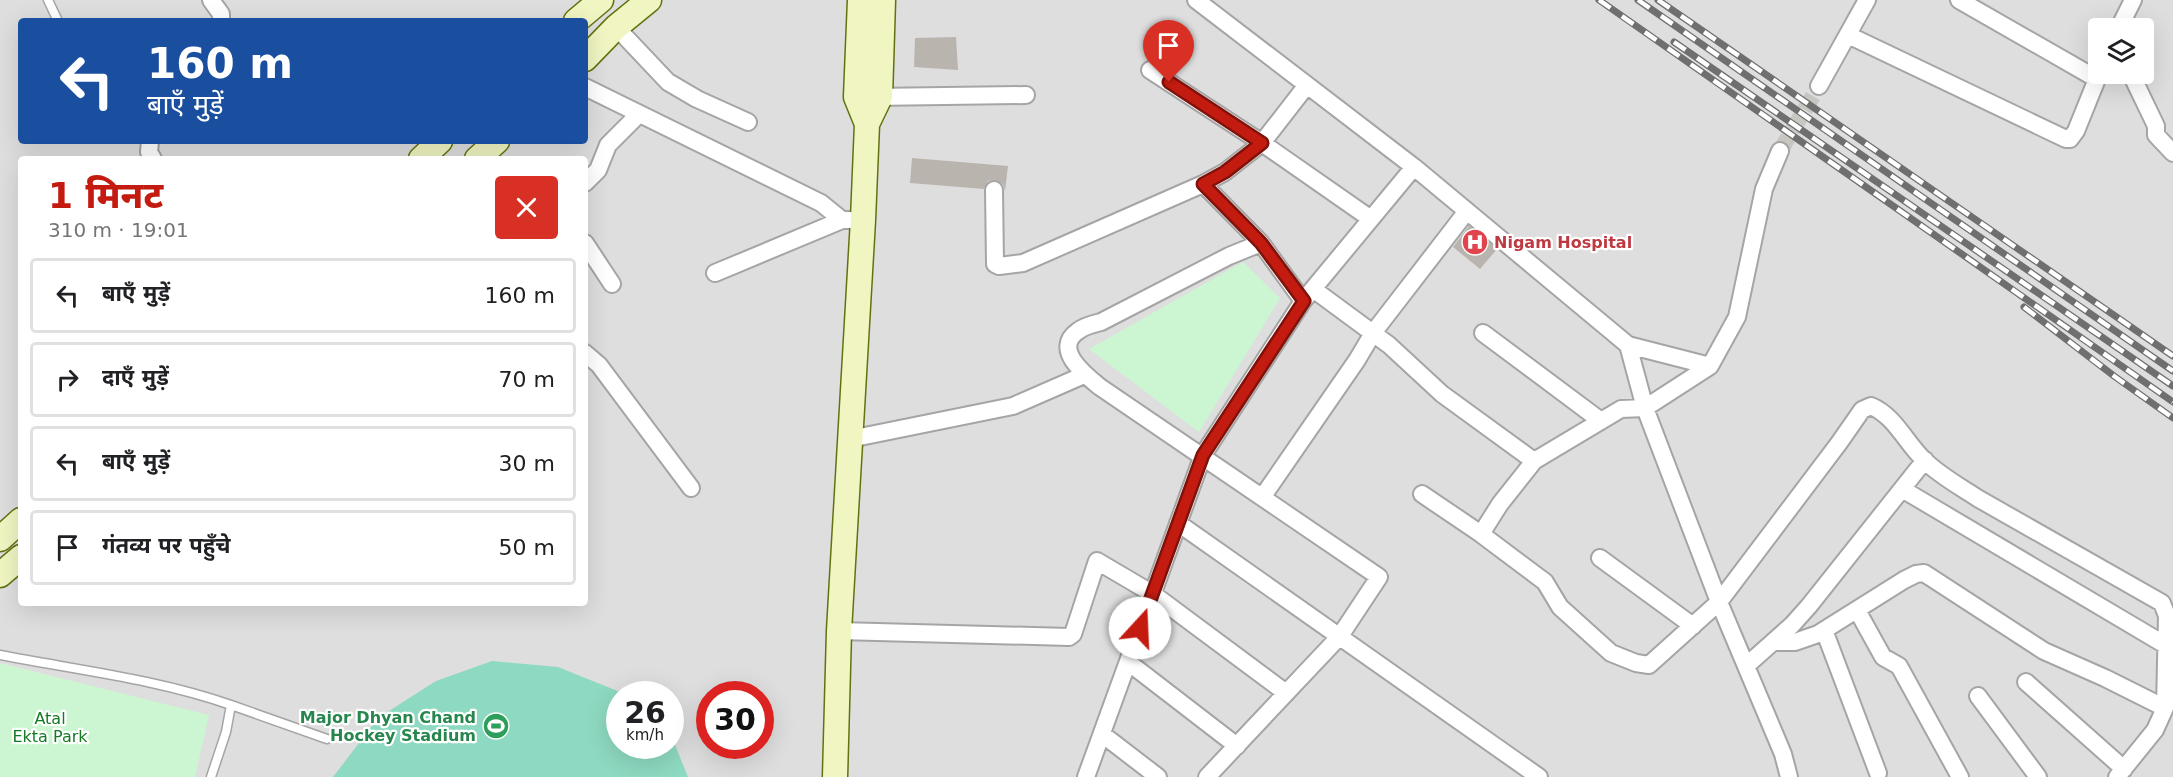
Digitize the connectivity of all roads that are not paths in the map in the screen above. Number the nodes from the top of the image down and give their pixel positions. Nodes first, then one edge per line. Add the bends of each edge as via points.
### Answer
1 (48, 0) edge
2 (211, 0) edge
3 (601, 0) edge
4 (649, 0) edge
5 (860, 0) edge
6 (883, 0) edge
7 (1196, 0) edge
8 (1867, 0) edge
9 (1959, 0) edge
10 (2133, 0) edge
11 (57, 18) edge
12 (222, 18) edge
13 (580, 18) edge
14 (2124, 18) edge
15 (616, 27) junction
16 (1848, 34) junction
17 (588, 56) edge
18 (1150, 70) dead end
19 (2088, 71) edge
20 (2095, 84) edge
21 (2136, 84) edge
22 (1307, 85) junction
23 (1819, 86) tunnel mouth
24 (588, 88) edge
25 (1026, 95) dead end
26 (868, 97) junction
27 (639, 114) junction
28 (748, 122) dead end
29 (1262, 143) junction
30 (437, 144) edge
31 (494, 144) edge
32 (1780, 151) tunnel mouth
33 (2173, 153) edge
34 (424, 156) edge
35 (480, 156) edge
36 (1413, 166) junction
37 (588, 180) edge
38 (1203, 184) junction
39 (994, 190) dead end
40 (1467, 211) junction
41 (1371, 219) junction
42 (852, 220) junction
43 (1261, 243) junction
44 (588, 248) edge
45 (715, 273) dead end
46 (612, 284) dead end
47 (1308, 295) junction
48 (1373, 333) junction
49 (1483, 333) dead end
50 (1628, 345) junction
51 (588, 355) edge
52 (1710, 366) junction
53 (1084, 375) junction
54 (1645, 408) junction
55 (1601, 421) junction
56 (850, 439) junction
57 (1203, 455) junction
58 (1924, 460) junction
59 (1534, 461) junction
60 (691, 488) dead end
61 (1902, 489) junction
62 (1422, 494) dead end
63 (1263, 496) junction
64 (18, 523) edge
65 (1179, 523) junction
66 (1480, 534) junction
67 (0, 539) edge
68 (1600, 558) dead end
69 (18, 560) edge
70 (0, 575) edge
71 (1153, 594) junction
72 (1719, 602) junction
73 (1857, 610) junction
74 (1693, 626) junction
75 (1824, 630) junction
76 (839, 631) junction
77 (1340, 636) junction
78 (1774, 642) junction
79 (2167, 646) junction
80 (0, 656) edge
81 (1128, 662) junction
82 (1746, 666) junction
83 (2026, 682) dead end
84 (1286, 693) junction
85 (1978, 696) dead end
86 (231, 705) junction
87 (2165, 708) junction
88 (1102, 734) junction
89 (327, 739) dead end
90 (1237, 746) junction
91 (1878, 773) dead end
92 (2121, 773) edge
93 (211, 777) edge
94 (835, 777) edge
95 (1086, 777) edge
96 (1158, 777) edge
97 (1207, 777) edge
98 (1539, 777) edge
99 (1789, 777) edge
100 (1960, 777) edge
101 (2038, 777) edge

1 - 11 lane
2 - 12 street
3 - 13 street
4 - 15 street
5 - 26 street
6 - 26 street
7 - 22 street
8 - 16 street
9 - 19 street
10 - 14 street
15 - 17 street
15 - 28 street via 668,82
16 - 20 street via 2066,139 2076,131
16 - 23 street
18 - 29 street
21 - 33 street via 2156,126 2156,135
22 - 29 street
22 - 36 street
24 - 27 street
25 - 26 street
26 - 42 street
27 - 37 street via 609,145 598,170
27 - 42 street
29 - 38 street
29 - 41 street
30 - 34 street
31 - 35 street
32 - 52 street via 1764,189 1737,317
36 - 40 street
36 - 41 street
38 - 39 street via 1035,259 999,266 995,262
38 - 43 street
40 - 48 street
40 - 50 street
41 - 47 street
42 - 45 street
42 - 56 street
43 - 47 street
43 - 53 street via 1079,330 1068,346 1073,362
44 - 46 street
47 - 48 street
47 - 57 street
48 - 59 street via 1442,394
48 - 63 street
49 - 55 street
50 - 52 street
50 - 54 street
51 - 60 street
52 - 54 street
53 - 56 street via 1013,406
53 - 57 street
54 - 55 street via 1621,409
54 - 72 street
55 - 59 street
56 - 76 street
57 - 63 street
57 - 65 street
58 - 61 street
58 - 72 street via 1884,414 1867,406
58 - 79 street via 1979,499 2162,603 2167,616
59 - 66 street
61 - 78 street via 1809,606
61 - 79 street
62 - 66 street
63 - 77 street via 1379,577
64 - 67 street
65 - 71 street
65 - 77 street
66 - 74 street via 1545,582 1560,607 1611,653 1649,665
68 - 74 street
69 - 70 street
71 - 76 street via 1097,561 1070,637
71 - 81 street
71 - 84 street
72 - 74 street
72 - 82 street
73 - 75 street
73 - 87 street via 1904,580 1924,573 2044,651
73 - 100 street via 1883,657 1899,666
75 - 78 street via 1805,639
75 - 91 street
76 - 94 street
77 - 84 street
77 - 98 street
78 - 82 street
79 - 87 street
80 - 86 lane via 142,681
81 - 88 street
81 - 90 street
82 - 99 street
83 - 92 street
84 - 90 street
85 - 101 street
86 - 89 lane
86 - 93 lane
87 - 92 street via 2155,730
88 - 95 street
88 - 96 street
90 - 97 street

